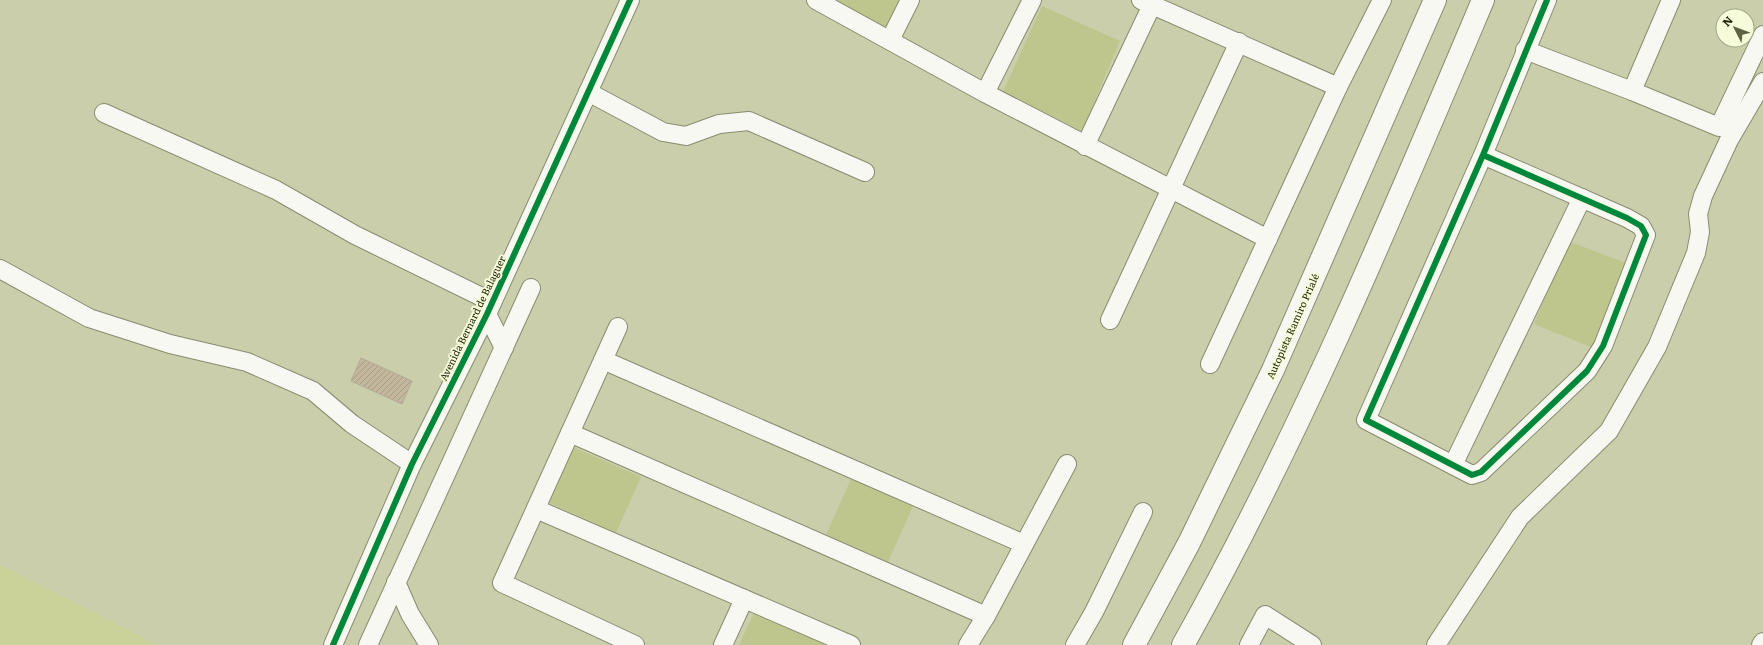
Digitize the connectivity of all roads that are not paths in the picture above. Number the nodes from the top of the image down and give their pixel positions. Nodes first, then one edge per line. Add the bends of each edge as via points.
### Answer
1 (630, 0) edge
2 (816, 0) edge
3 (910, 0) edge
4 (1032, 0) edge
5 (1382, 0) edge
6 (1435, 0) edge
7 (1483, 0) edge
8 (1547, 0) edge
9 (1671, 0) edge
10 (1146, 2) edge
11 (1763, 35) edge
12 (890, 40) junction
13 (1239, 42) junction
14 (1525, 50) junction
15 (1763, 82) edge
16 (1338, 87) junction
17 (1632, 91) junction
18 (588, 92) junction
19 (985, 93) junction
20 (104, 113) dead end
21 (1085, 146) junction
22 (1483, 155) junction
23 (865, 172) dead end
24 (1171, 190) junction
25 (1582, 198) junction
26 (1268, 239) junction
27 (0, 269) edge
28 (531, 288) dead end
29 (490, 308) junction
30 (1110, 320) dead end
31 (618, 327) dead end
32 (504, 348) junction
33 (603, 360) junction
34 (1210, 364) dead end
35 (570, 433) junction
36 (412, 464) junction
37 (1067, 464) dead end
38 (1453, 465) junction
39 (536, 509) junction
40 (1143, 512) dead end
41 (1024, 544) junction
42 (396, 582) junction
43 (744, 599) junction
44 (986, 616) junction
45 (1763, 642) edge
46 (333, 645) edge
47 (368, 645) edge
48 (428, 645) edge
49 (635, 645) edge
50 (723, 645) edge
51 (851, 645) edge
52 (968, 645) edge
53 (1075, 645) edge
54 (1134, 645) edge
55 (1183, 645) edge
56 (1249, 645) edge
57 (1312, 645) edge
58 (1436, 645) edge
59 (1761, 645) edge

1 - 18 street, Avenida Bernard de Balaguer
2 - 12 street
3 - 12 street
4 - 19 street
5 - 16 street
6 - 54 highway, Autopista Ramiro Prialé via 1273,370 1189,543
7 - 55 highway via 1316,385 1230,560
8 - 14 street
9 - 17 street
10 - 13 street
10 - 21 street
11 - 17 street via 1719,127
12 - 19 street
13 - 16 street
13 - 24 street
14 - 17 street
14 - 22 street
15 - 58 street via 1729,140 1703,196 1698,214 1700,232 1696,253 1657,346 1616,418 1608,431 1520,517
16 - 26 street
18 - 23 street via 663,132 686,136 719,124 749,121
18 - 29 street, Avenida Bernard de Balaguer
19 - 21 street
20 - 29 street via 276,190
21 - 24 street
22 - 25 street
22 - 38 street via 1366,420
24 - 26 street
24 - 30 street
25 - 38 street
25 - 38 street via 1641,226 1646,235 1603,346 1587,371 1481,472 1472,475
26 - 34 street
27 - 36 street via 89,318 170,344 246,362 313,391 352,424
28 - 32 street
29 - 32 street
29 - 36 street, Avenida Bernard de Balaguer
31 - 33 street
32 - 42 street
33 - 35 street
33 - 41 street
35 - 39 street
35 - 44 street
36 - 46 street, Avenida Bernard de Balaguer
37 - 41 street
39 - 43 street
39 - 49 street via 502,583
40 - 53 street
41 - 44 street
42 - 47 street
42 - 48 street via 410,614
43 - 50 street
43 - 51 street
44 - 52 street
45 - 59 street
56 - 57 street via 1265,615

